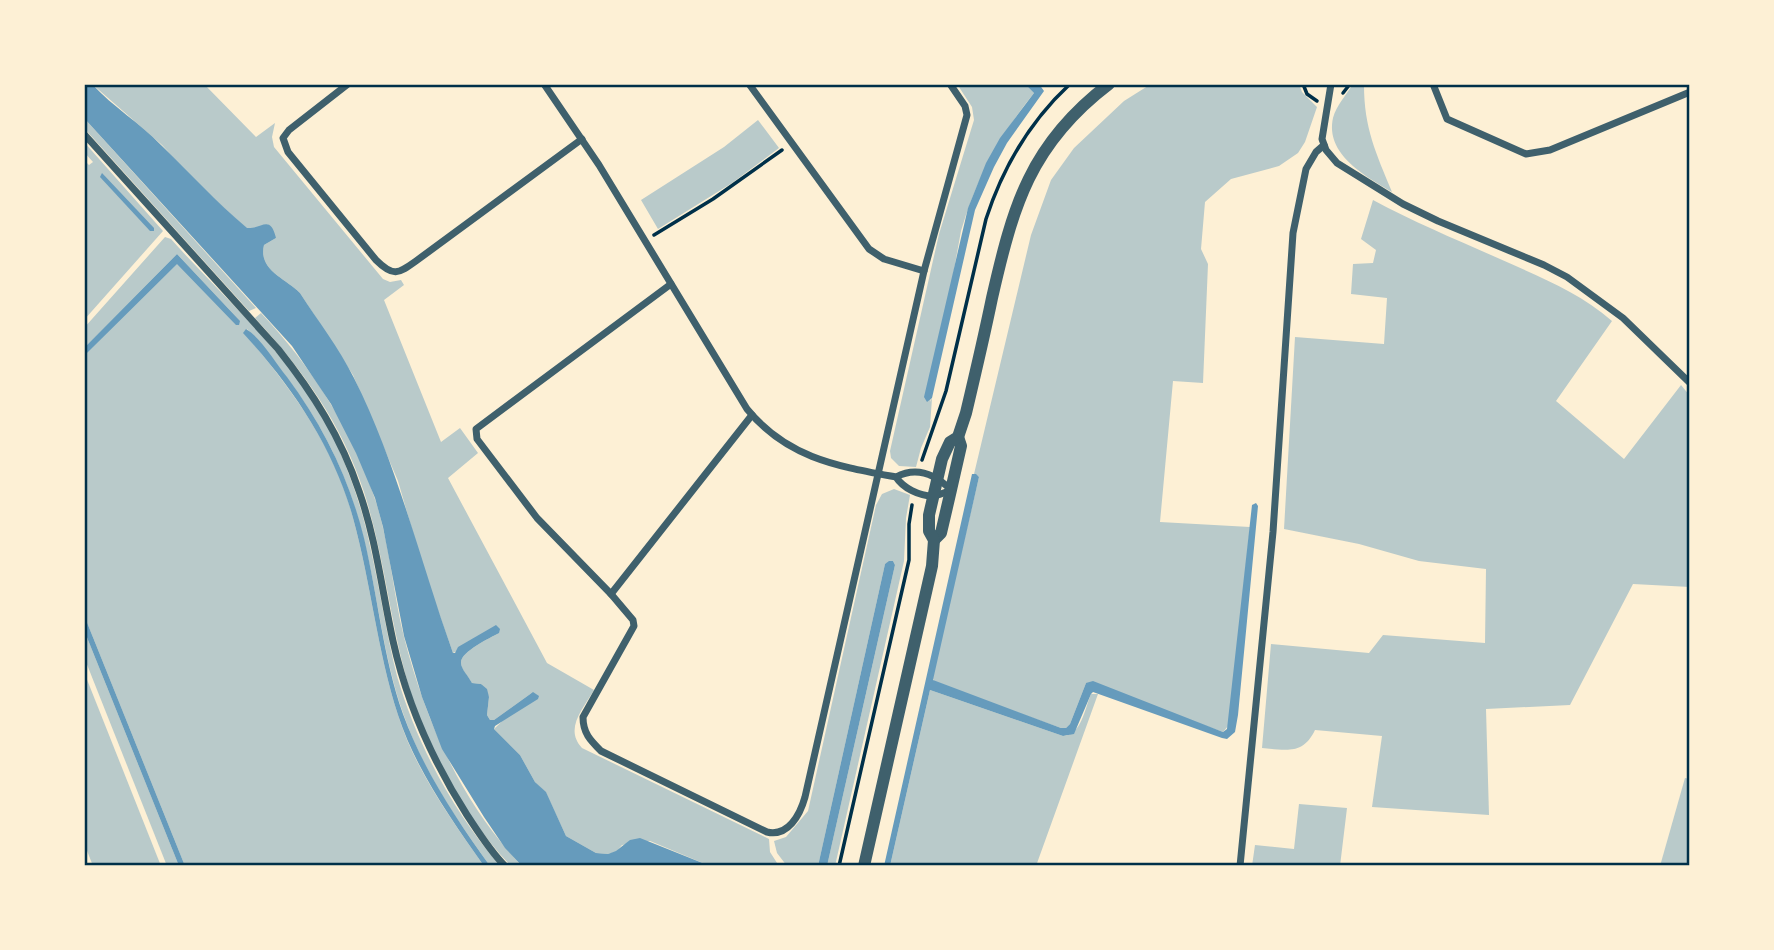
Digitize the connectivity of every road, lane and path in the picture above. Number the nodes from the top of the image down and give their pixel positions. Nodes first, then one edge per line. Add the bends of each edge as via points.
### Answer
1 (348, 84) edge
2 (544, 84) edge
3 (749, 84) edge
4 (950, 84) edge
5 (1070, 84) edge
6 (1109, 84) edge
7 (1303, 84) edge
8 (1331, 84) edge
9 (1433, 84) edge
10 (1690, 92) edge
11 (1320, 103) dead end
12 (84, 134) edge
13 (582, 139) junction
14 (792, 143) junction
15 (1324, 145) junction
16 (644, 241) junction
17 (924, 271) junction
18 (671, 284) junction
19 (1690, 383) edge
20 (752, 415) junction
21 (958, 437) junction
22 (921, 465) dead end
23 (878, 474) junction
24 (896, 477) junction
25 (938, 477) junction
26 (951, 490) junction
27 (933, 496) junction
28 (913, 500) dead end
29 (934, 540) junction
30 (611, 594) junction
31 (505, 866) edge
32 (839, 866) edge
33 (864, 866) edge
34 (1240, 866) edge

1 - 13 street via 289,130 284,145 376,260 394,272 409,266
2 - 13 street
3 - 14 street
4 - 17 street via 967,115
5 - 22 path via 1026,134 993,195 943,403
6 - 21 street via 1052,140 1021,192 1004,244
7 - 11 path
8 - 15 street
9 - 10 street via 1447,119 1526,154 1550,150
12 - 31 street via 278,349 328,419 364,506 399,663 420,731 441,773
13 - 16 street
14 - 16 path
14 - 17 street via 869,249 884,259
15 - 19 street via 1337,163 1403,204 1567,277 1616,312
15 - 34 street via 1306,169 1293,233 1273,532
16 - 18 street
17 - 23 street
18 - 20 street
18 - 30 street via 475,433 527,507
20 - 23 street via 799,452
20 - 30 street
21 - 25 street via 947,446
21 - 26 street via 961,446
23 - 24 street
23 - 30 street via 802,808 782,831 760,828 601,751 589,739 583,717 634,626
24 - 25 street via 906,472
24 - 27 street via 902,486
25 - 26 street
25 - 27 street
26 - 27 street
26 - 29 street via 941,533
27 - 29 street via 928,521
28 - 32 path via 909,560
29 - 33 street

